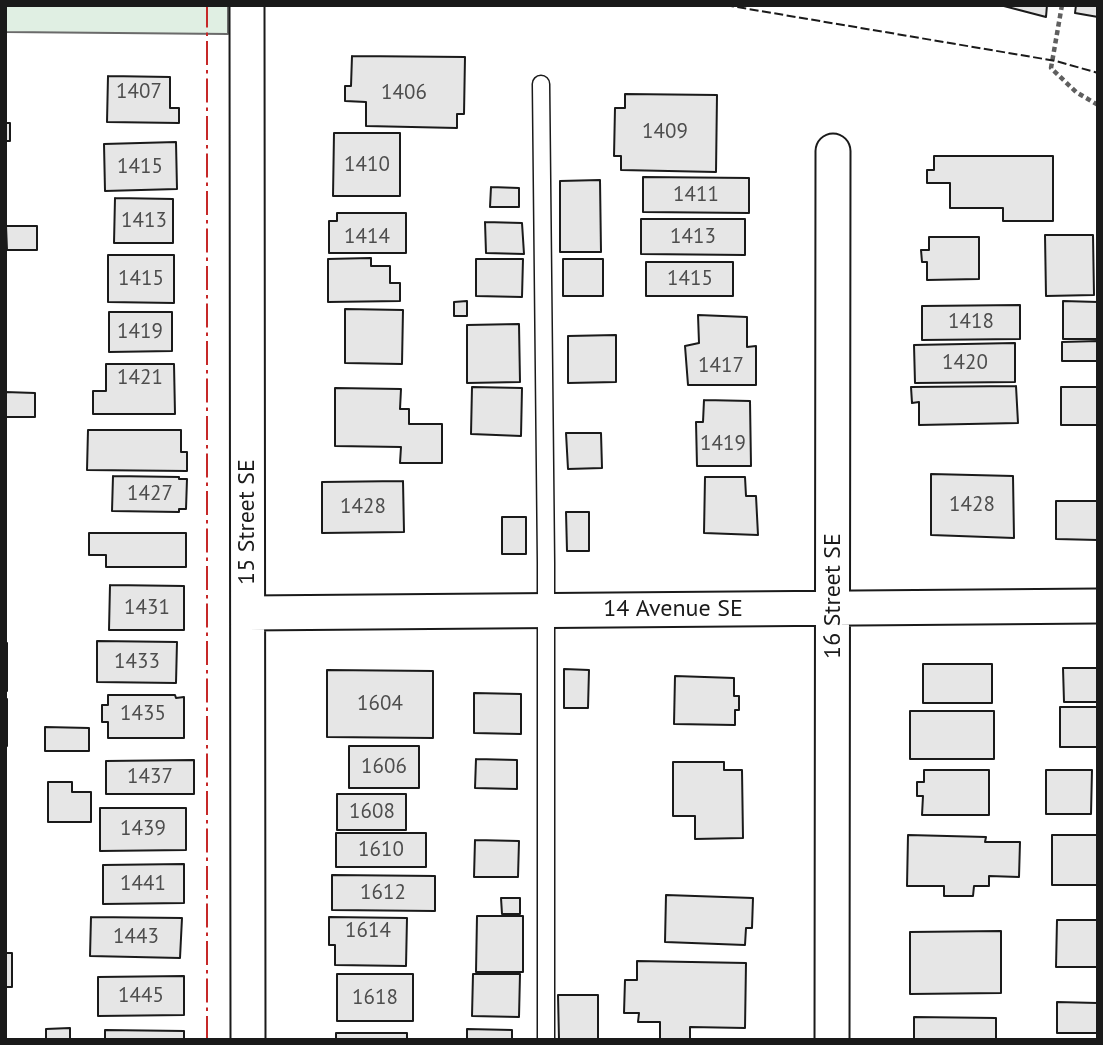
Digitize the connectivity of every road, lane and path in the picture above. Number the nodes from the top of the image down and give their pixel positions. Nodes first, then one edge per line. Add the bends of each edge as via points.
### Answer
1 (247, 5) edge
2 (1062, 5) edge
3 (541, 84) dead end
4 (1098, 105) edge
5 (833, 151) dead end
6 (1098, 606) edge
7 (833, 608) junction
8 (545, 610) junction
9 (247, 612) junction
10 (248, 1040) edge
11 (546, 1040) edge
12 (832, 1040) edge

1 - 9 street, 15 Street SE
2 - 4 path via 1051,68
3 - 8 lane
5 - 7 street, 16 Street SE
6 - 7 street, 14 Avenue SE
7 - 8 street, 14 Avenue SE
7 - 12 street, 16 Street SE
8 - 9 street, 14 Avenue SE
8 - 11 lane
9 - 10 street, 15 Street SE

